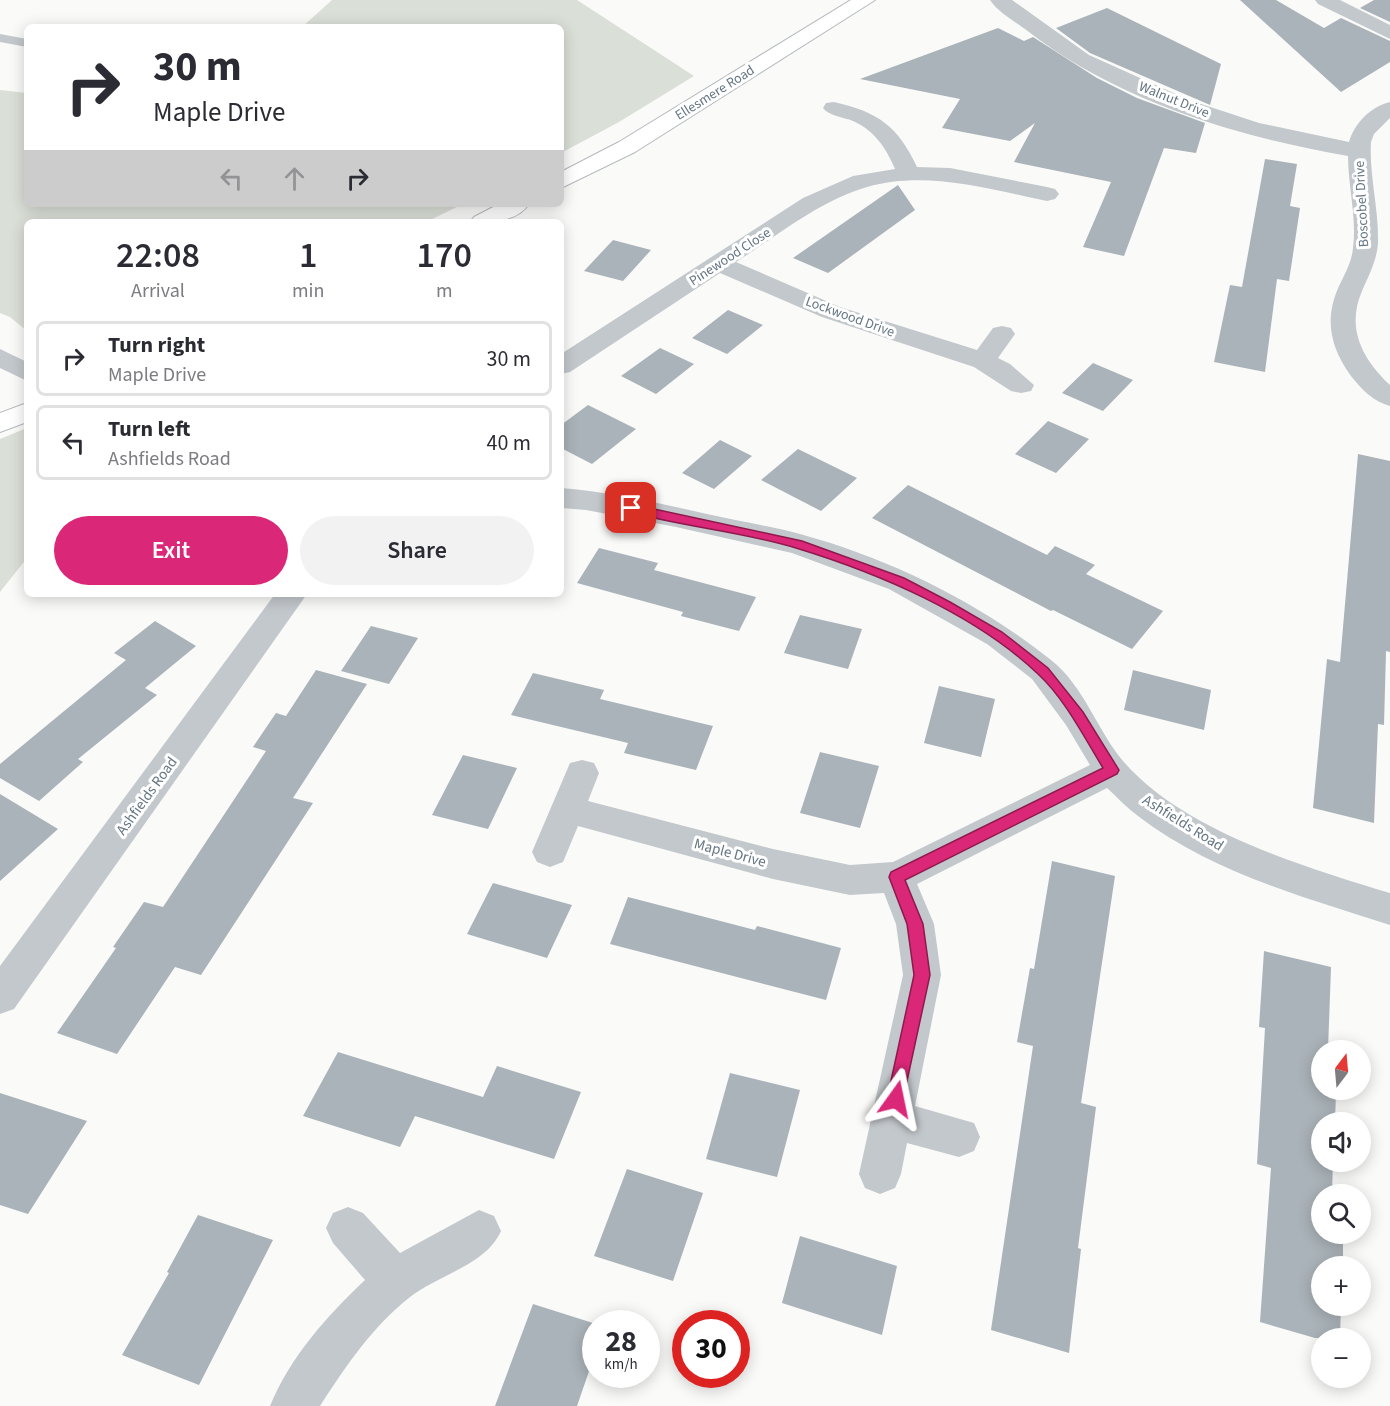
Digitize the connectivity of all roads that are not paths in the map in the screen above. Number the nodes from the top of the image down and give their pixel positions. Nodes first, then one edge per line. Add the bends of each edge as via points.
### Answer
1 (865, 0) edge
2 (1325, 0) edge
3 (1011, 2) edge
4 (1390, 33) edge
5 (0, 38) edge
6 (24, 42) edge
7 (834, 108) dead end
8 (1390, 108) edge
9 (1359, 151) junction
10 (909, 174) junction
11 (564, 179) edge
12 (1047, 194) dead end
13 (511, 207) edge
14 (488, 219) edge
15 (719, 264) junction
16 (1002, 334) dead end
17 (0, 357) edge
18 (983, 361) junction
19 (564, 364) edge
20 (24, 371) edge
21 (1021, 385) dead end
22 (1390, 398) edge
23 (24, 413) edge
24 (0, 423) edge
25 (564, 498) edge
26 (290, 597) edge
27 (1112, 770) junction
28 (582, 773) dead end
29 (567, 809) junction
30 (550, 852) dead end
31 (896, 877) junction
32 (1390, 909) edge
33 (0, 997) edge
34 (891, 1119) junction
35 (959, 1137) dead end
36 (880, 1174) dead end
37 (348, 1228) dead end
38 (479, 1231) dead end
39 (395, 1281) junction
40 (293, 1406) edge

1 - 11 main road, Ellesmere Road via 627,147
2 - 4 street
3 - 9 street, Walnut Drive via 1081,58 1188,108 1315,144
5 - 6 lane
7 - 10 street via 868,107 898,150
8 - 9 street, Boscobel Drive via 1361,135
9 - 22 street, Boscobel Drive via 1365,258 1342,312 1344,332 1351,357 1371,385
10 - 12 street, Pinewood Close via 950,175 998,192
10 - 15 street, Pinewood Close via 882,176 839,189
13 - 14 main road
15 - 18 street, Lockwood Drive via 831,312
15 - 19 street, Pinewood Close
16 - 18 street
17 - 20 street
18 - 21 street, Lockwood Drive
23 - 24 main road
25 - 27 street, Ashfields Road via 676,517 788,542 900,581 998,636 1043,671
26 - 33 street, Ashfields Road
27 - 31 street, Maple Drive
27 - 32 street, Ashfields Road via 1150,806 1212,843 1281,875
28 - 29 street
29 - 30 street
29 - 31 street, Maple Drive via 839,878
31 - 34 street via 915,924 922,975
34 - 35 street
34 - 36 street
37 - 39 street
38 - 39 street
39 - 40 street via 341,1333

